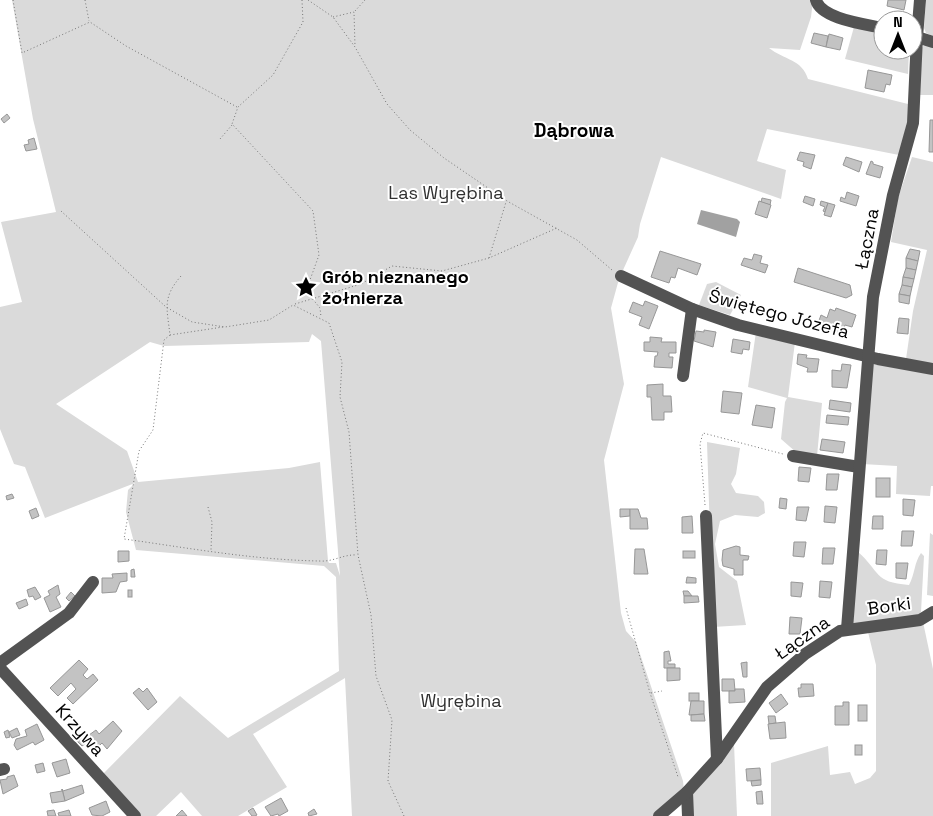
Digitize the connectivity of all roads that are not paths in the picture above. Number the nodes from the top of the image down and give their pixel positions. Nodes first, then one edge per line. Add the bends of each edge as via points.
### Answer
1 (816, 0) edge
2 (873, 25) edge
3 (914, 60) edge
4 (621, 276) road end
5 (692, 308) junction
6 (868, 356) junction
7 (933, 369) edge
8 (683, 376) dead end
9 (793, 456) road end
10 (860, 467) junction
11 (706, 516) road end
12 (93, 582) dead end
13 (933, 612) edge
14 (847, 629) junction
15 (0, 663) edge
16 (0, 668) edge
17 (716, 759) junction
18 (687, 792) junction
19 (135, 816) edge
20 (659, 816) edge
21 (688, 816) edge

1 - 2 street via 820,9 829,14
3 - 6 street, Łączna via 913,122 893,195 873,297
4 - 5 street, Świętego Józefa
5 - 6 street, Świętego Józefa via 738,324
5 - 8 street
6 - 7 street, Świętego Józefa
6 - 10 street, Łączna
9 - 10 street
10 - 14 street, Łączna
11 - 17 street
12 - 15 street via 69,612
13 - 14 street, Borki via 920,620
14 - 17 street, Łączna via 832,635 805,654 766,687
16 - 19 street, Krzywa
17 - 18 street, Łączna
18 - 20 street, Łączna
18 - 21 street

